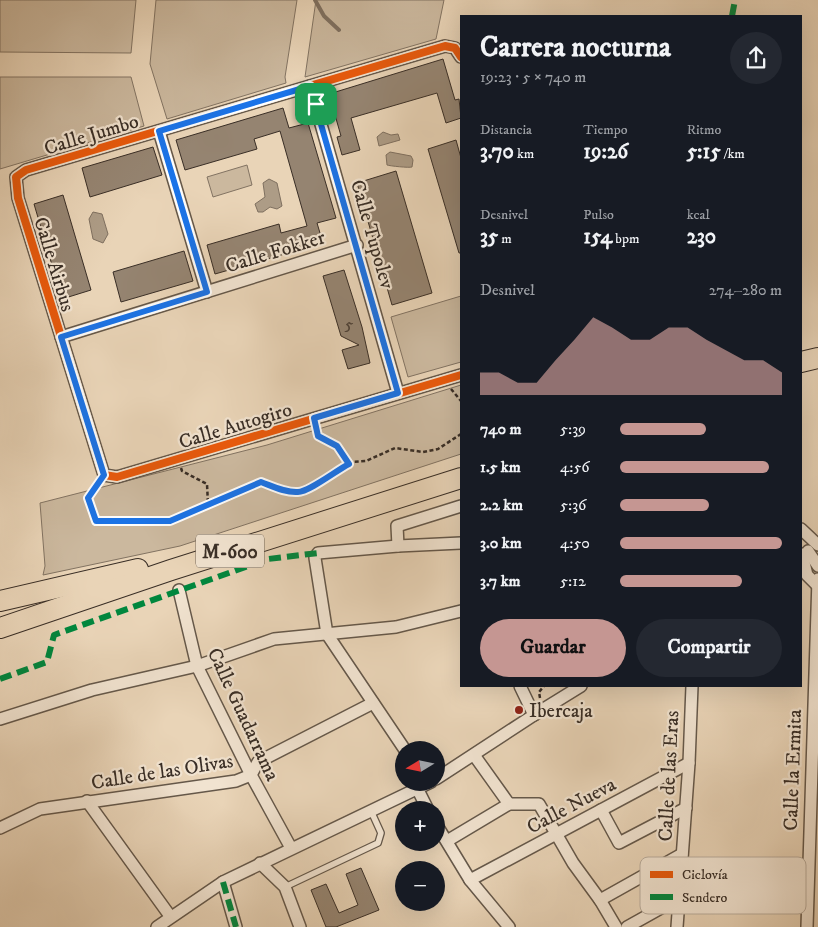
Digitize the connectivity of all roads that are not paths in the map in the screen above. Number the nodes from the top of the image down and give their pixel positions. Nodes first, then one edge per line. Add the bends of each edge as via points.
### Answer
1 (460, 56) edge
2 (310, 86) junction
3 (159, 131) junction
4 (16, 177) joint
5 (357, 245) junction
6 (207, 292) junction
7 (61, 337) junction
8 (818, 358) edge
9 (802, 362) edge
10 (460, 375) edge
11 (398, 393) junction
12 (460, 467) edge
13 (104, 475) joint
14 (460, 478) edge
15 (460, 506) edge
16 (802, 531) edge
17 (460, 543) edge
18 (398, 546) junction
19 (811, 549) edge
20 (818, 566) edge
21 (802, 577) edge
22 (817, 582) edge
23 (179, 590) dead end
24 (0, 601) edge
25 (460, 611) edge
26 (0, 628) edge
27 (327, 634) junction
28 (197, 666) junction
29 (521, 687) edge
30 (566, 687) edge
31 (579, 687) edge
32 (692, 687) edge
33 (373, 703) junction
34 (538, 712) junction
35 (0, 719) edge
36 (399, 741) edge
37 (474, 755) junction
38 (689, 763) junction
39 (445, 773) edge
40 (251, 775) junction
41 (412, 791) edge
42 (87, 801) junction
43 (509, 804) junction
44 (686, 808) junction
45 (601, 810) junction
46 (371, 811) junction
47 (0, 828) edge
48 (558, 833) junction
49 (445, 838) edge
50 (447, 841) junction
51 (291, 848) junction
52 (682, 854) junction
53 (677, 857) edge
54 (682, 857) edge
55 (260, 863) junction
56 (640, 878) edge
57 (470, 880) junction
58 (223, 882) junction
59 (284, 888) junction
60 (600, 900) junction
61 (651, 914) edge
62 (678, 914) edge
63 (170, 916) junction
64 (157, 927) edge
65 (236, 927) edge
66 (300, 927) edge
67 (509, 927) edge
68 (616, 927) edge
69 (628, 927) edge
70 (677, 927) edge
71 (806, 927) edge

1 - 2 street, Calle Jumbo via 455,48 445,46
2 - 3 street, Calle Jumbo
2 - 5 street, Calle Tupolev
3 - 4 street, Calle Jumbo via 26,170
3 - 6 street
4 - 7 street, Calle Airbus via 18,198
5 - 6 street, Calle Fokker
5 - 11 street, Calle Tupolev
6 - 7 street, Calle Fokker
7 - 13 street, Calle Airbus
8 - 9 highway
10 - 11 street, Calle Autogiro
11 - 13 street, Calle Autogiro via 118,477
12 - 24 highway, M-600 via 406,488 213,549
14 - 26 highway, M-600
15 - 18 street via 397,526
16 - 19 street
17 - 18 street
18 - 27 street via 318,553 315,558
19 - 20 street
19 - 22 street via 807,575
21 - 22 street
22 - 71 street, Calle la Ermita
23 - 28 street, Calle Guadarrama
25 - 27 street via 396,626
27 - 28 street via 274,639
27 - 33 street
28 - 35 street via 92,690
28 - 40 street, Calle Guadarrama
29 - 34 street
30 - 34 street
31 - 34 street
32 - 38 street, Calle de las Eras
33 - 36 street
33 - 40 street, Calle de las Olivas via 258,762
34 - 37 street
37 - 39 street
37 - 43 street
38 - 44 street, Calle de las Eras
38 - 45 street, Calle Nueva
40 - 42 street, Calle de las Olivas via 236,781
40 - 51 street, Calle Guadarrama
41 - 46 street
42 - 47 street, Calle de las Olivas via 40,809
42 - 63 street
43 - 48 street via 539,804
43 - 50 street
44 - 45 street via 619,843
44 - 52 street, Calle de las Eras
45 - 48 street, Calle Nueva
46 - 51 street
46 - 59 lane via 381,833 378,843
48 - 57 street, Calle Nueva
48 - 60 street via 573,863
49 - 50 street
50 - 57 street
51 - 55 street
52 - 53 street
52 - 54 street, Calle de las Eras
55 - 58 street
55 - 59 street
56 - 60 street
57 - 67 street
58 - 63 street
58 - 65 street
59 - 66 street
60 - 68 street
61 - 69 street
62 - 70 street, Calle de las Eras
63 - 64 street

